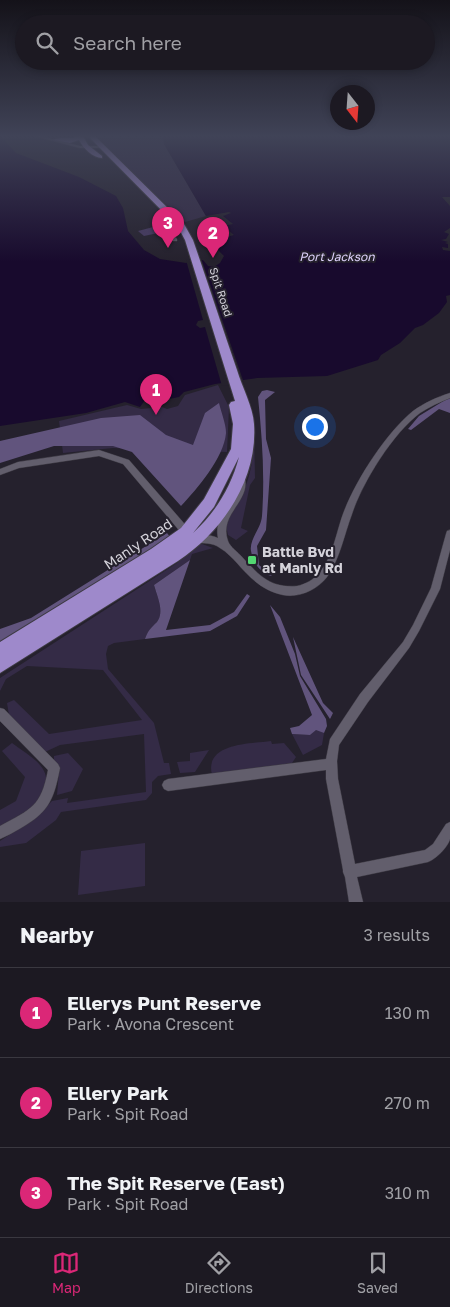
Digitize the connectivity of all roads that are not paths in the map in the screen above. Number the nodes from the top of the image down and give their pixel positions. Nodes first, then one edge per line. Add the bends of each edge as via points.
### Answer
1 (125, 178) edge
2 (132, 178) edge
3 (162, 224) dead end
4 (175, 240) dead end
5 (192, 256) junction
6 (235, 390) junction
7 (450, 395) edge
8 (242, 469) junction
9 (0, 472) edge
10 (450, 534) edge
11 (191, 536) junction
12 (225, 545) junction
13 (0, 651) edge
14 (0, 665) edge
15 (0, 713) edge
16 (330, 764) junction
17 (168, 785) dead end
18 (450, 828) edge
19 (0, 833) edge
20 (350, 872) junction
21 (356, 902) edge

1 - 5 highway, Spit Road via 178,233
2 - 5 highway, Spit Road via 181,226 190,240
3 - 4 street
5 - 6 highway, Spit Road
6 - 8 highway, Spit Road via 248,422 249,436
6 - 11 highway, Manly Road via 239,424 237,450
7 - 12 street via 414,414 391,439 352,502 328,568 316,583 293,591 269,587 253,576
8 - 11 highway, Manly Road via 222,509
8 - 12 street via 243,486 222,524
9 - 11 street via 18,465 99,453 126,462
10 - 16 street via 435,589 416,628 334,743
11 - 12 street via 211,538
11 - 13 highway, Manly Road via 156,554
11 - 14 highway, Manly Road
15 - 19 street via 54,768 51,788 42,807
16 - 17 street
16 - 20 street
18 - 20 street via 428,856
20 - 21 street

